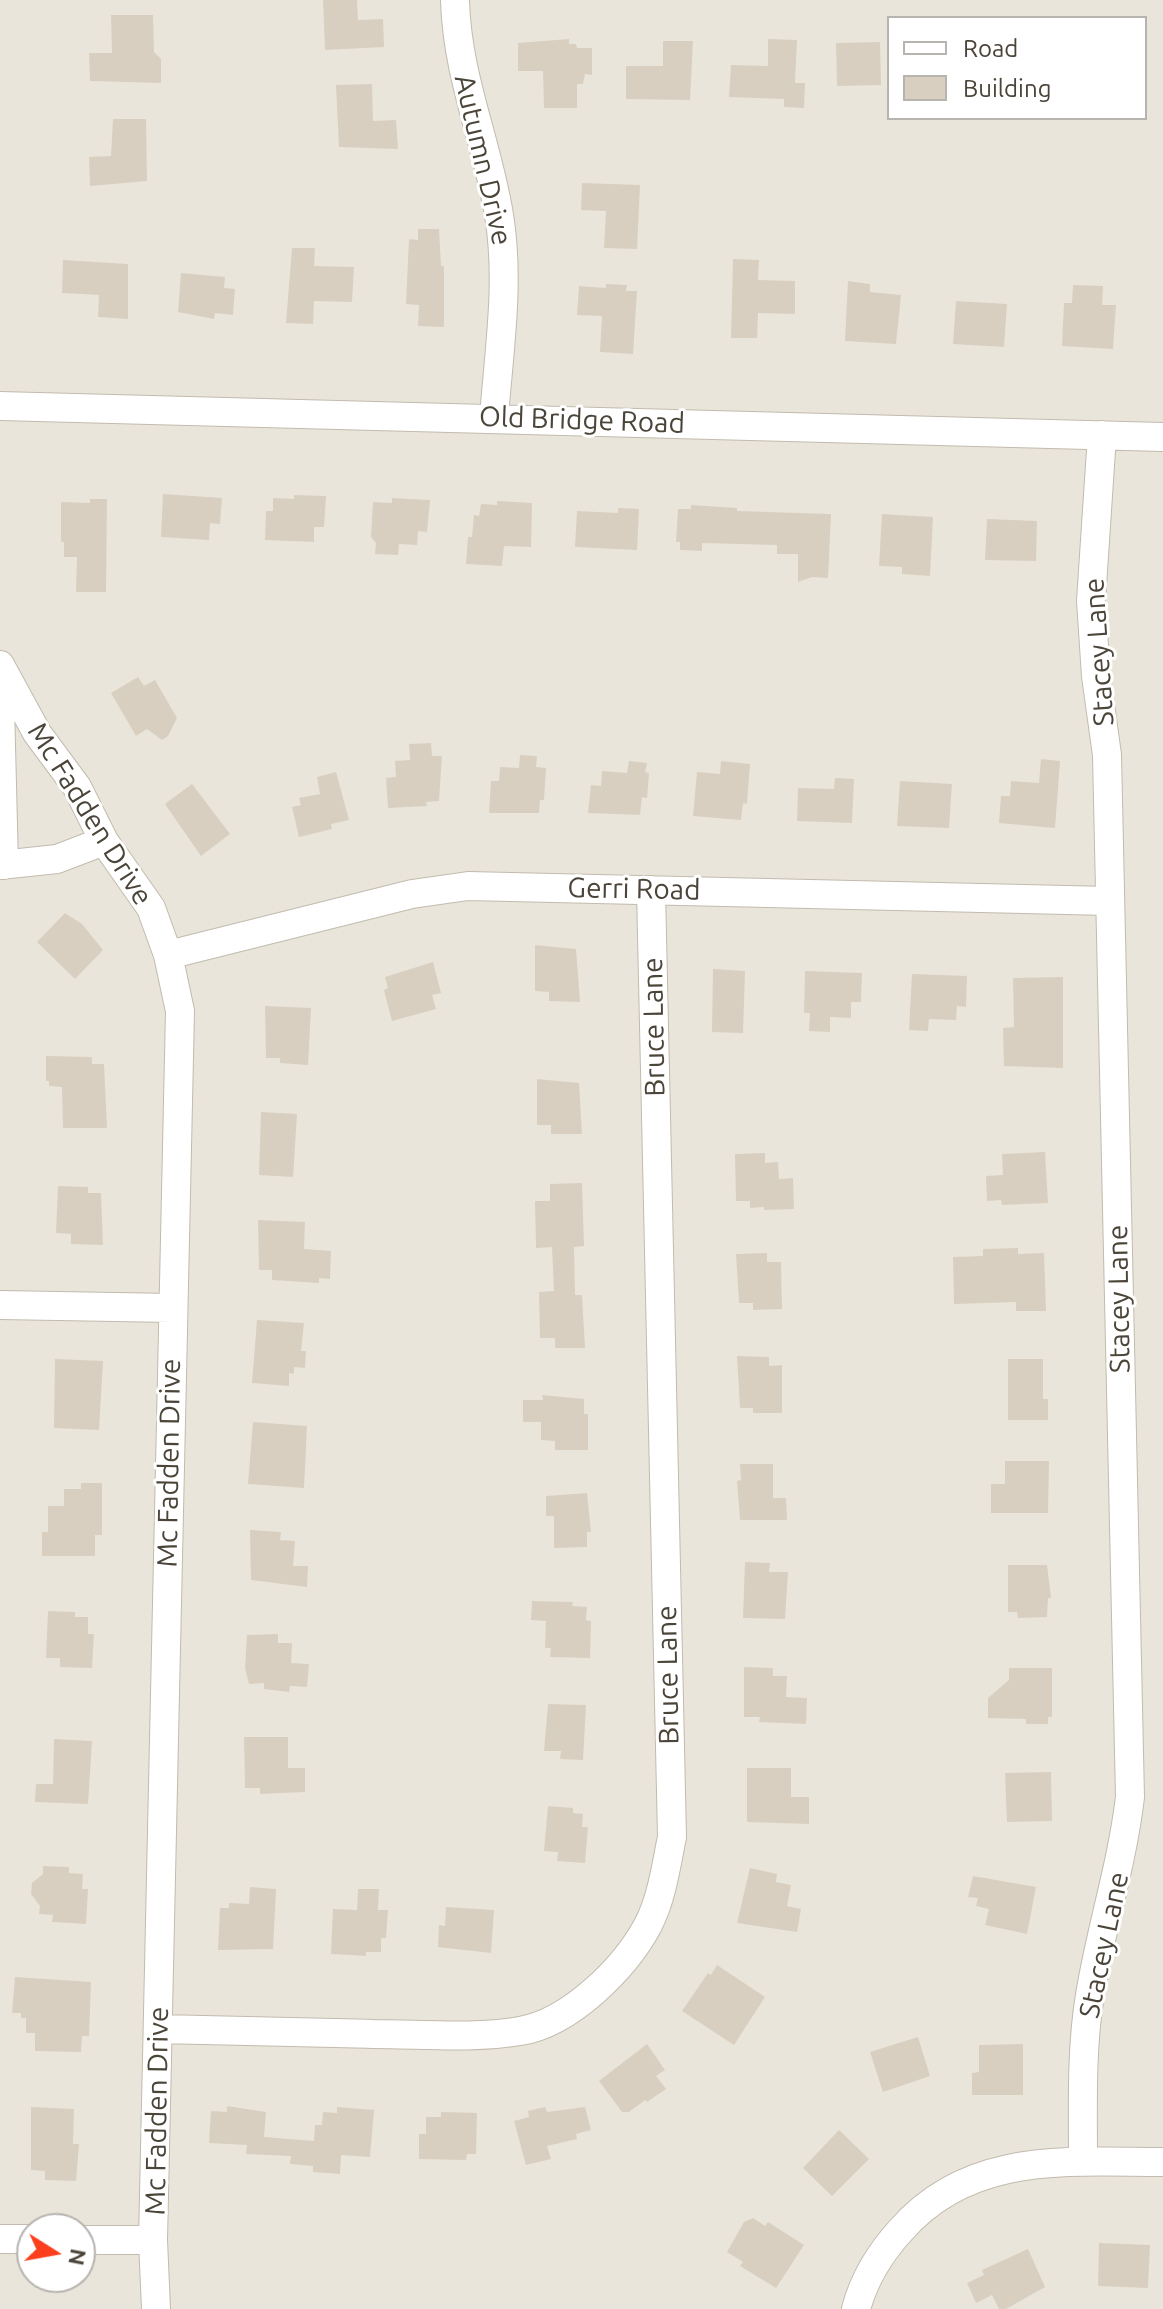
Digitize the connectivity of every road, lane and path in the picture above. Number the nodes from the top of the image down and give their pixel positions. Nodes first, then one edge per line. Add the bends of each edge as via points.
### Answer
1 (455, 0) edge
2 (0, 406) edge
3 (494, 417) junction
4 (1102, 435) junction
5 (1163, 437) edge
6 (0, 665) edge
7 (0, 705) edge
8 (104, 841) junction
9 (2, 865) edge
10 (651, 890) junction
11 (1109, 901) junction
12 (168, 955) junction
13 (0, 1305) edge
14 (173, 1308) junction
15 (159, 2029) junction
16 (1083, 2160) junction
17 (1163, 2162) edge
18 (96, 2240) edge
19 (153, 2240) junction
20 (156, 2309) edge
21 (856, 2309) edge

1 - 3 street, Autumn Drive via 467,98 499,214 505,264
2 - 3 street, Old Bridge Road
3 - 4 street, Old Bridge Road
4 - 5 street, Old Bridge Road
4 - 11 street, Stacey Lane via 1091,601 1107,755
6 - 8 street, Mc Fadden Drive via 37,733 77,787
7 - 9 street
8 - 9 street via 57,859
8 - 12 street, Mc Fadden Drive via 151,908
10 - 11 street, Gerri Road
10 - 12 street, Gerri Road via 468,886 412,894
10 - 15 street, Bruce Lane via 672,1837 649,1923 594,1992 522,2031
11 - 16 street, Stacey Lane via 1130,1797 1123,1856 1089,1998
12 - 14 street, Mc Fadden Drive via 180,1011
13 - 14 street
14 - 15 street, Mc Fadden Drive
15 - 19 street, Mc Fadden Drive
16 - 17 street
16 - 21 street via 1024,2164 981,2174 949,2189 917,2212 883,2250
18 - 19 street
19 - 20 street, Mc Fadden Drive

